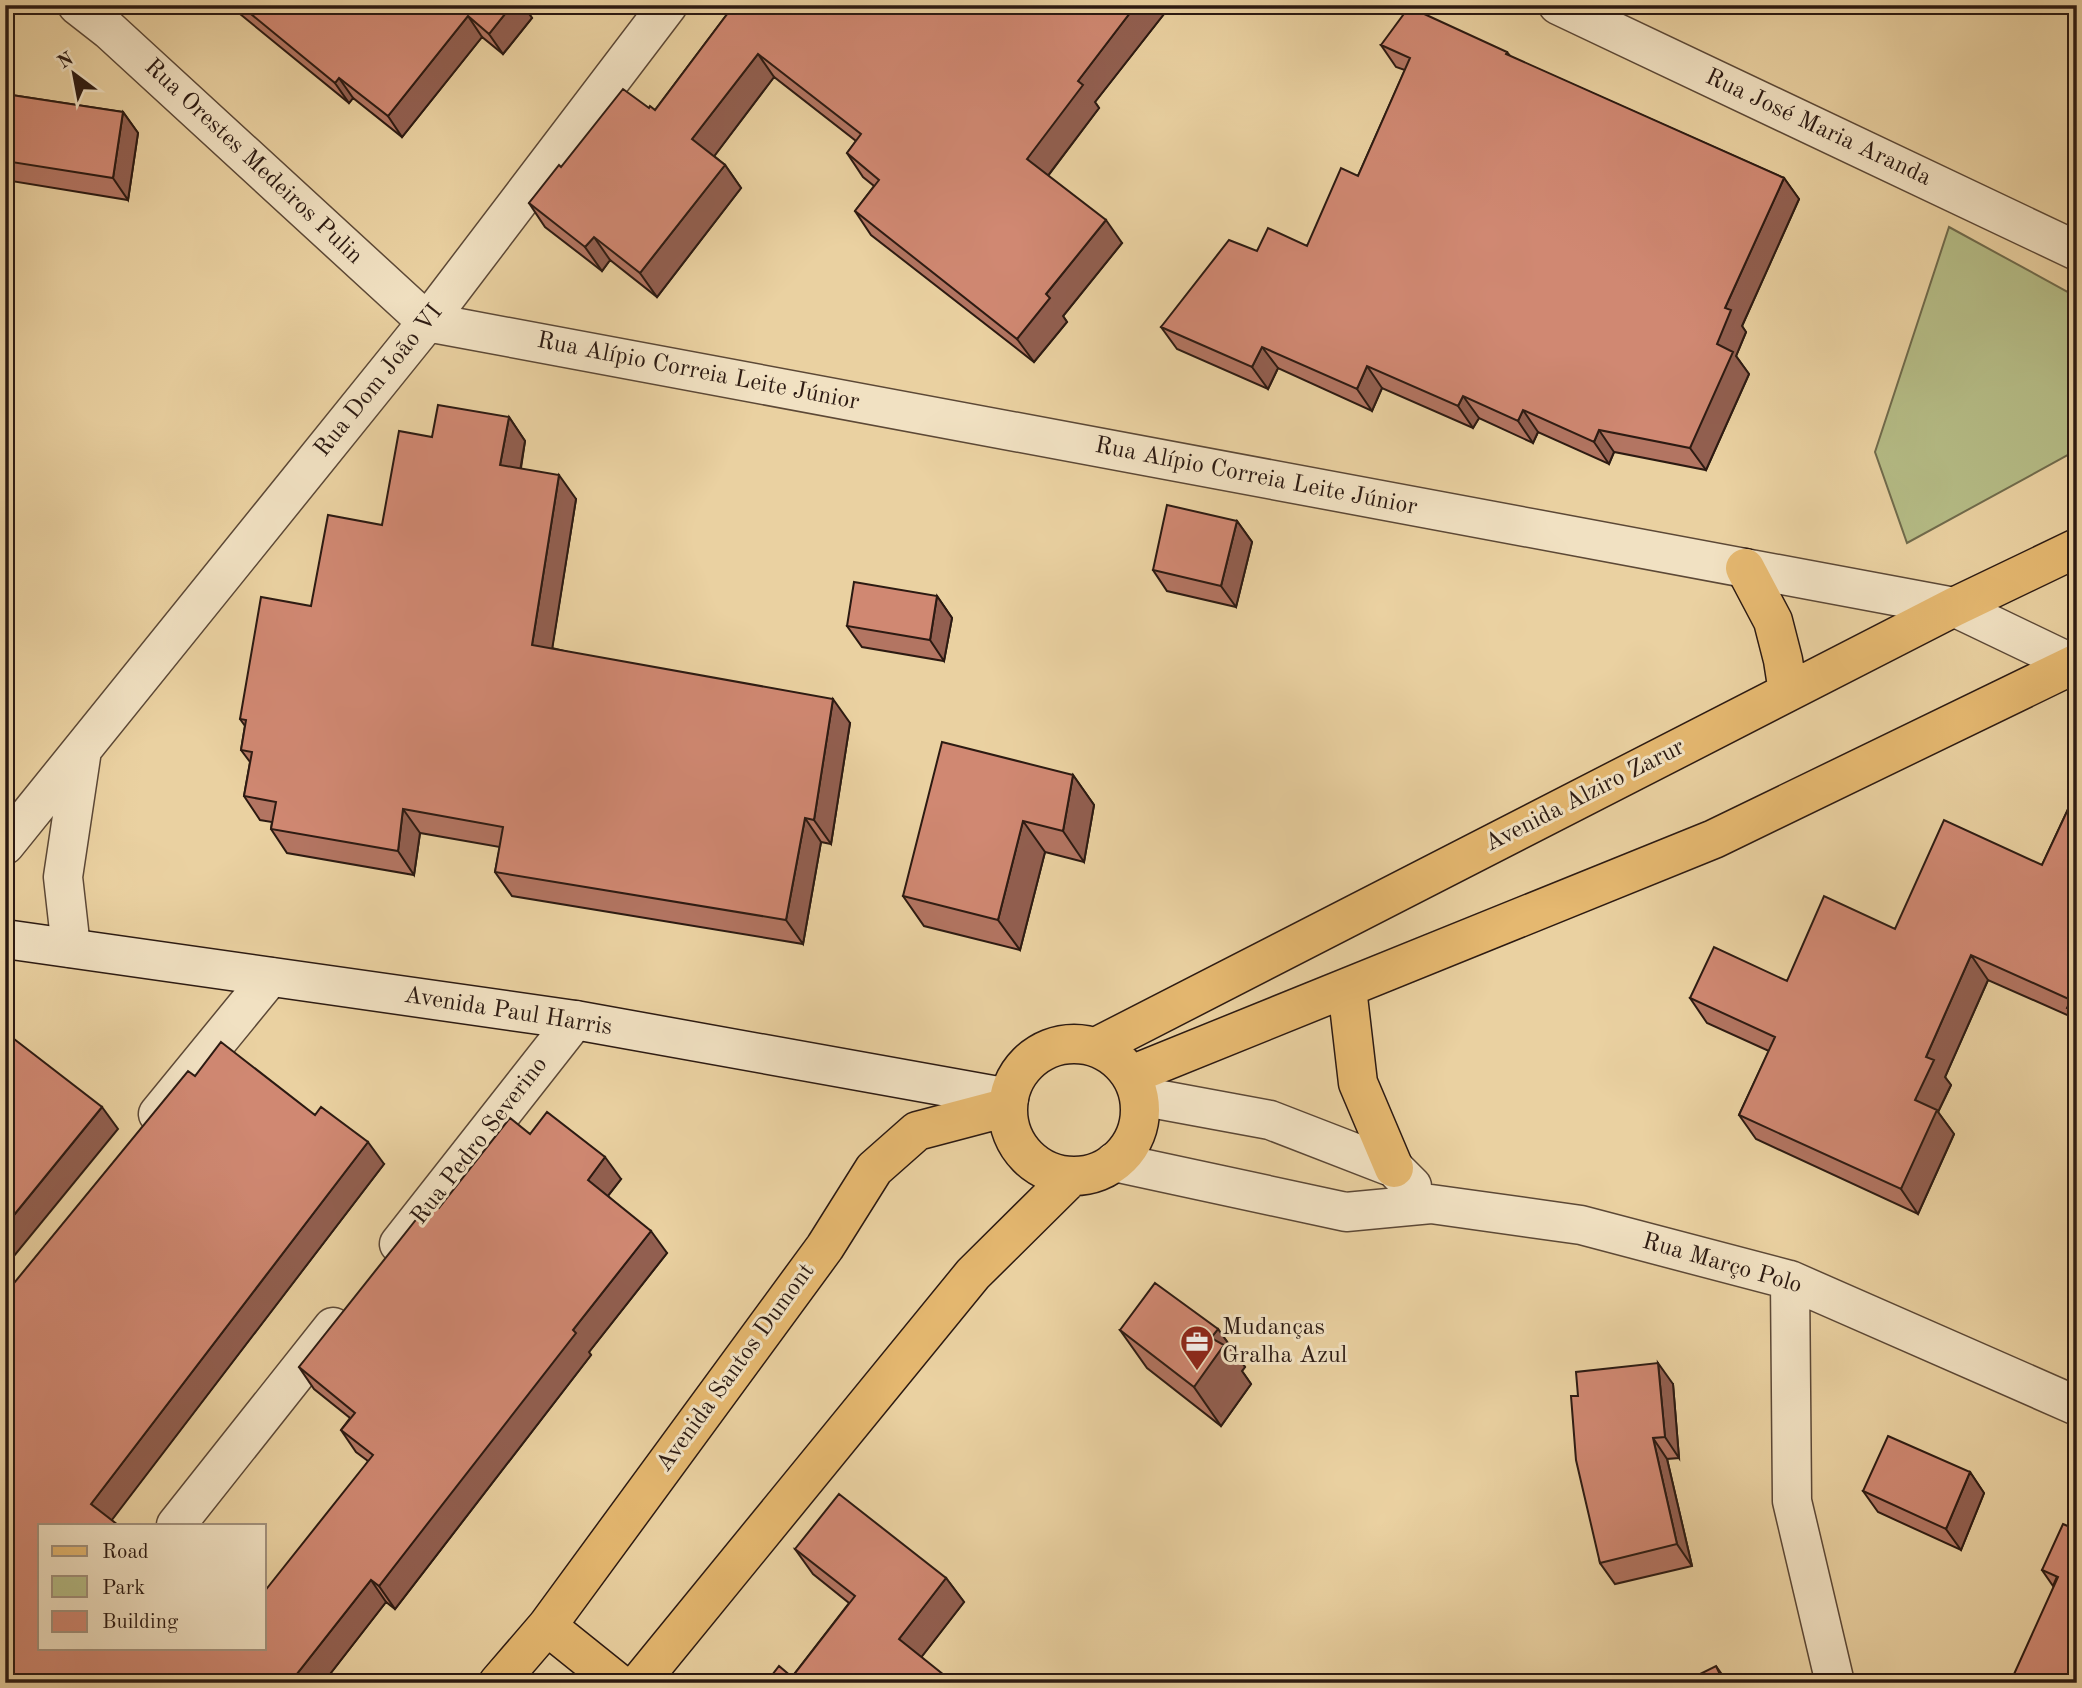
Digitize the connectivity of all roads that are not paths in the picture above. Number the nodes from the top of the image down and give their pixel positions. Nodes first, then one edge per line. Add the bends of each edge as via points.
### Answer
1 (77, 5) edge
2 (668, 5) edge
3 (1558, 5) edge
4 (118, 18) edge
5 (2077, 251) edge
6 (427, 322) junction
7 (2077, 548) edge
8 (1745, 568) junction
9 (1954, 607) junction
10 (2076, 664) edge
11 (1788, 692) junction
12 (82, 750) junction
13 (5, 845) edge
14 (5, 939) edge
15 (71, 948) junction
16 (270, 977) junction
17 (1347, 988) junction
18 (575, 1020) junction
19 (1096, 1047) junction
20 (1135, 1086) junction
21 (1009, 1103) junction
22 (138, 1139) edge
23 (1114, 1162) junction
24 (1394, 1168) junction
25 (1072, 1176) junction
26 (1431, 1204) junction
27 (1790, 1280) junction
28 (2077, 1406) edge
29 (177, 1524) edge
30 (547, 1626) junction
31 (498, 1683) edge
32 (618, 1683) edge
33 (639, 1683) edge
34 (1835, 1683) edge

1 - 4 street, Rua Orestes Medeiros Pulin
2 - 6 street, Rua Dom João VI
3 - 5 street, Rua José Maria Aranda
4 - 6 street, Rua Orestes Medeiros Pulin
6 - 8 street, Rua Alípio Correia Leite Júnior
6 - 12 street, Rua Dom João VI
7 - 9 main road, Avenida Alziro Zarur
8 - 9 street, Rua Alípio Correia Leite Júnior
8 - 11 main road via 1773,621
9 - 10 street, Rua Alípio Correia Leite Júnior
9 - 11 main road, Avenida Alziro Zarur
10 - 17 main road via 1714,839
11 - 19 main road, Avenida Alziro Zarur
12 - 13 street, Rua Dom João VI
12 - 15 street via 63,877
14 - 15 street, Avenida Paul Harris
15 - 16 street, Avenida Paul Harris
16 - 18 street, Avenida Paul Harris
16 - 22 street
17 - 20 main road
17 - 24 main road via 1358,1083
18 - 21 street, Avenida Paul Harris
18 - 29 street, Rua Pedro Severino
19 - 20 main road via 1116,1058
19 - 21 main road via 1073,1043 1051,1048 1032,1060 1017,1077
20 - 23 main road via 1140,1121 1131,1144
20 - 24 street via 1270,1121
21 - 25 main road via 1010,1128 1019,1147 1032,1162
21 - 30 main road, Avenida Santos Dumont via 918,1131 874,1168 825,1247
23 - 25 main road via 1094,1174
23 - 26 street, Rua Março Polo via 1346,1212
24 - 26 street
25 - 33 main road via 973,1274
26 - 27 street, Rua Março Polo via 1581,1225
27 - 28 street, Rua Março Polo
27 - 34 street via 1792,1501
30 - 31 main road, Avenida Santos Dumont
30 - 32 main road

